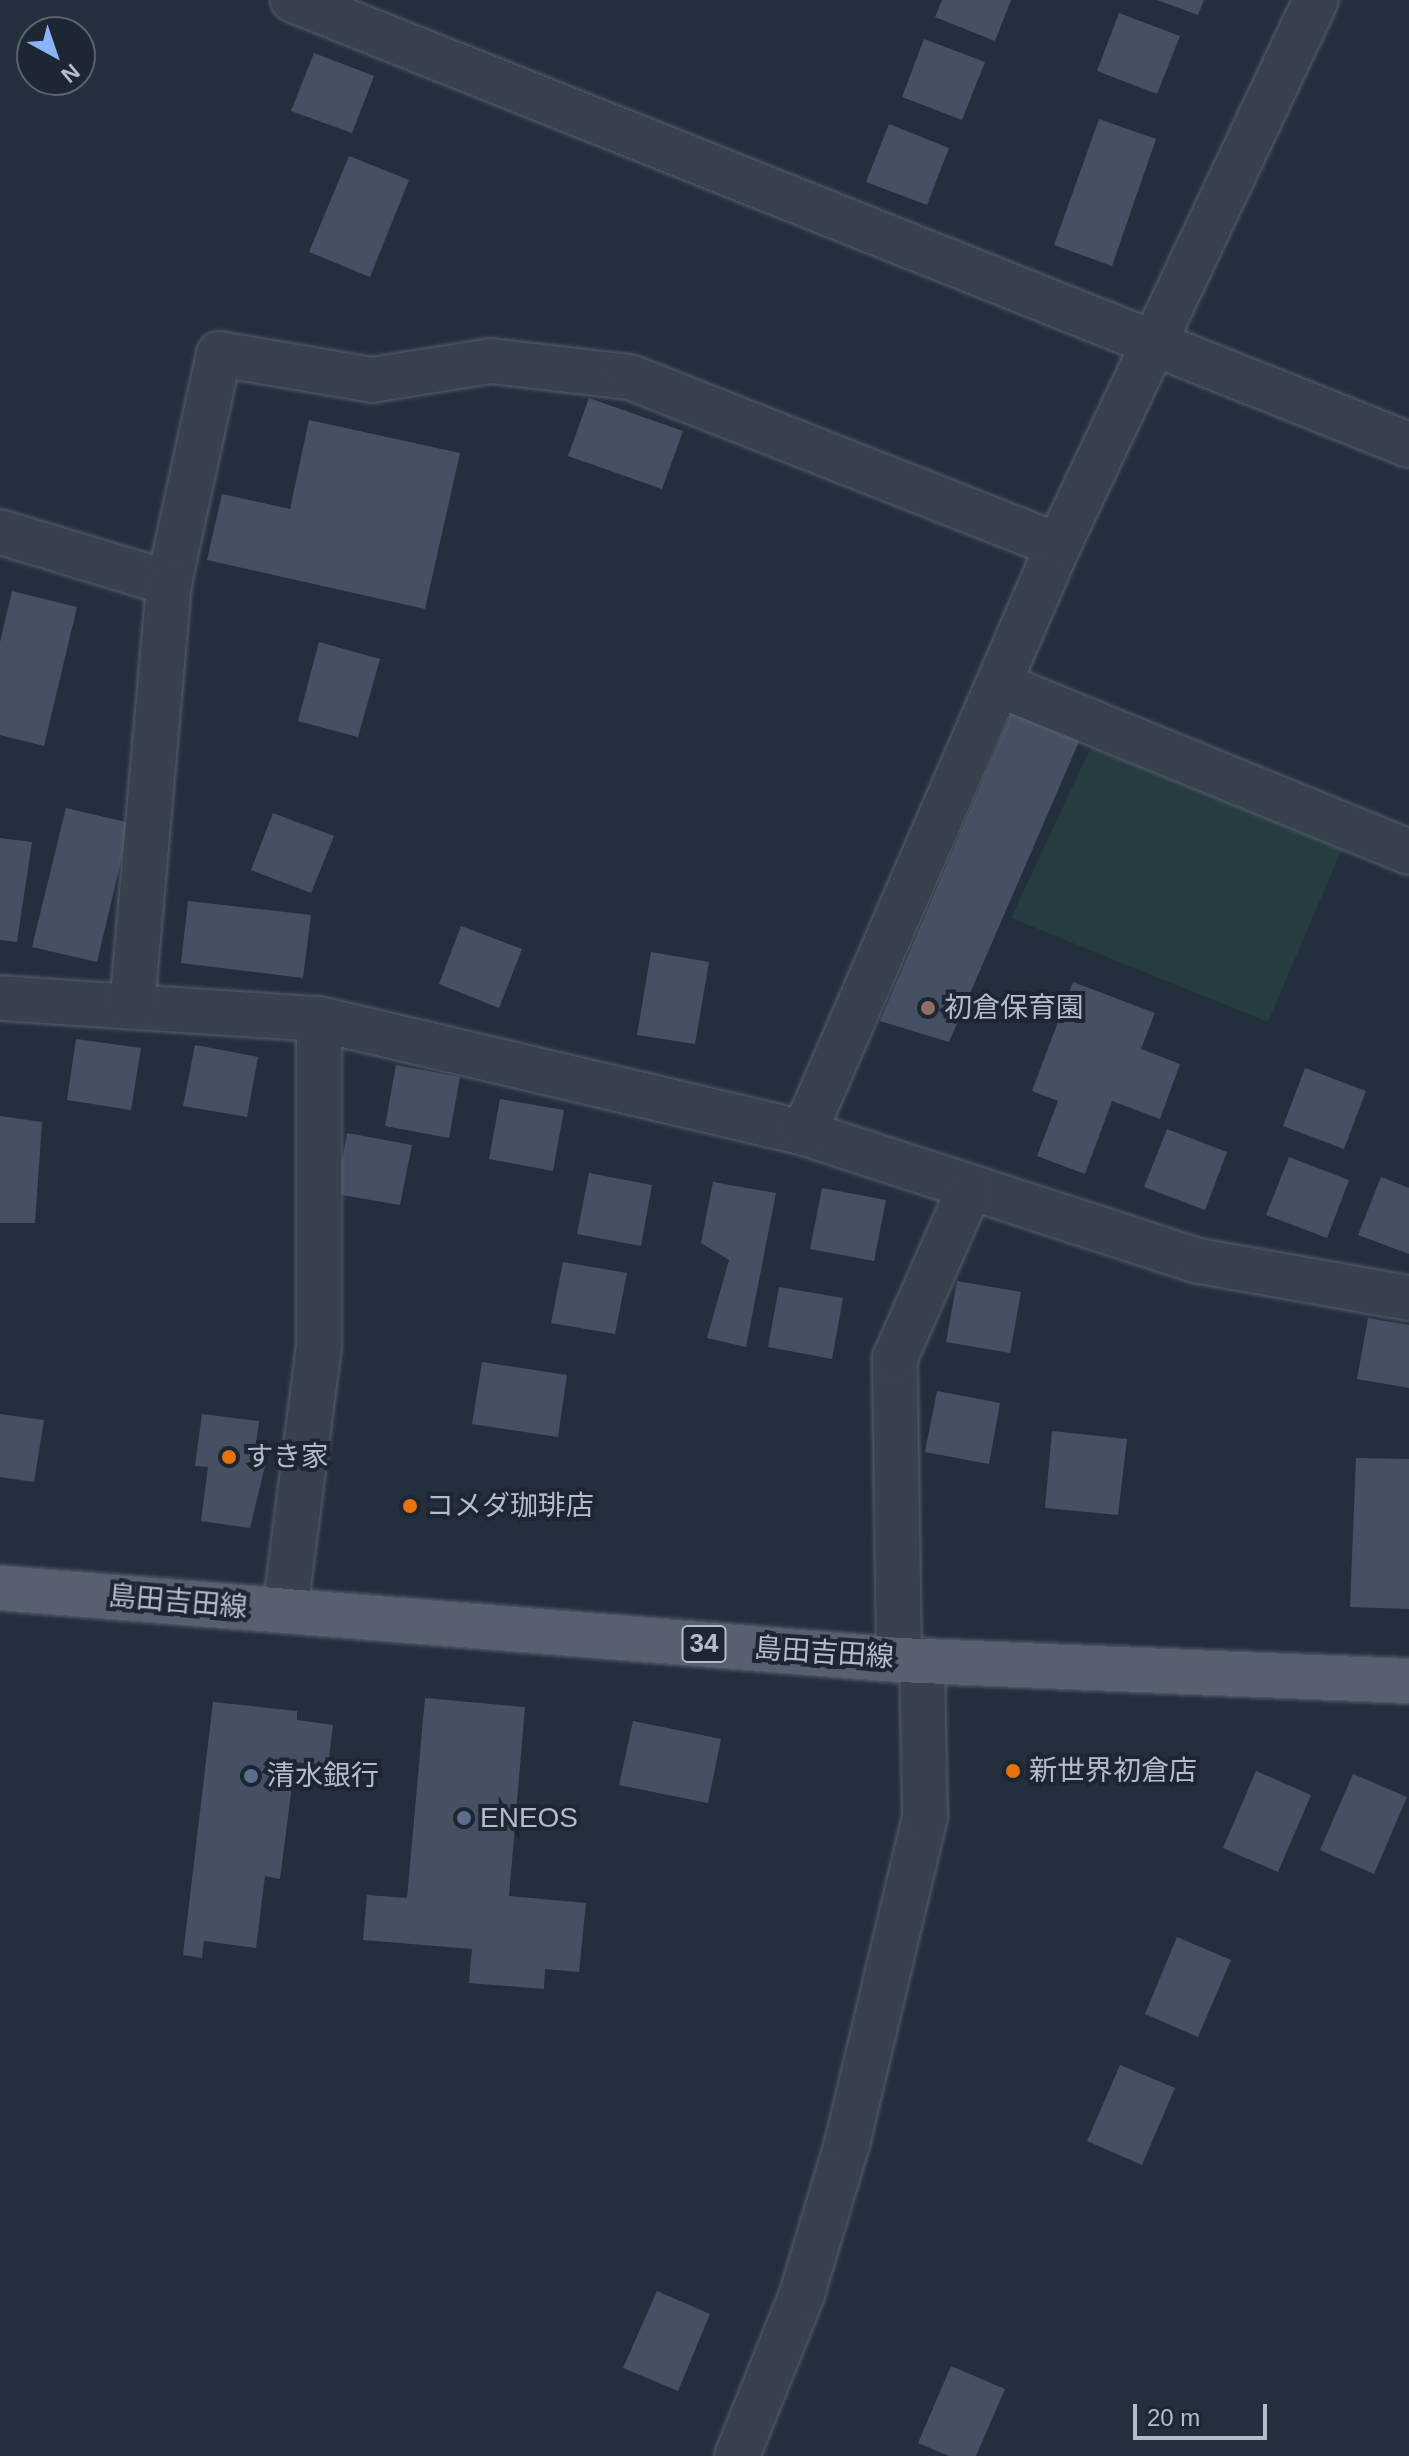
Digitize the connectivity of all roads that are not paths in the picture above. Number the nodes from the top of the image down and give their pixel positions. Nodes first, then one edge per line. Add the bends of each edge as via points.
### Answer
1 (293, 0) edge
2 (1316, 0) edge
3 (1152, 344) junction
4 (1409, 445) edge
5 (0, 532) edge
6 (1058, 546) junction
7 (169, 583) junction
8 (1000, 685) junction
9 (1409, 852) edge
10 (0, 998) edge
11 (132, 1007) junction
12 (319, 1019) junction
13 (804, 1133) junction
14 (969, 1190) junction
15 (1409, 1298) edge
16 (0, 1588) edge
17 (285, 1611) junction
18 (911, 1660) junction
19 (1409, 1681) edge
20 (737, 2456) edge

1 - 3 street
2 - 3 street
3 - 4 street
3 - 6 street
5 - 7 street
6 - 7 street via 630,377 491,361 372,380 219,354
6 - 8 street
7 - 11 street
8 - 9 street
8 - 13 street
10 - 11 street
11 - 12 street
12 - 13 street
12 - 17 street via 319,1346
13 - 14 street
14 - 15 street via 1199,1261
14 - 18 street via 895,1358
16 - 17 main road, 島田吉田線 / 34
17 - 18 main road, 島田吉田線 / 34
18 - 19 main road, 島田吉田線 / 34
18 - 20 street via 922,1831 847,2144 802,2294

